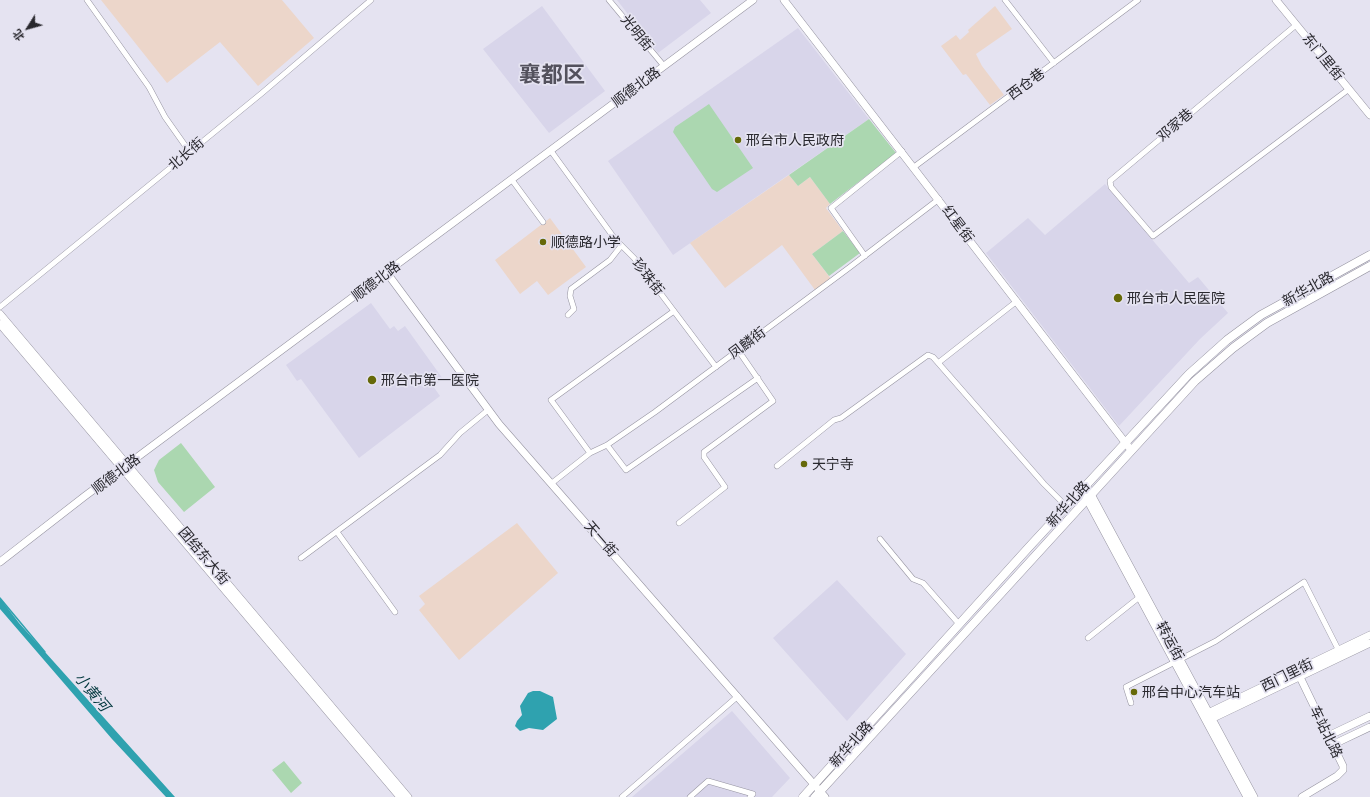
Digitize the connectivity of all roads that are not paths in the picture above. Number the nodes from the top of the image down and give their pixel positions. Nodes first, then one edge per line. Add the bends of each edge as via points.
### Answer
1 (87, 0) edge
2 (371, 0) edge
3 (609, 0) edge
4 (753, 0) edge
5 (784, 0) edge
6 (1005, 0) edge
7 (1138, 0) edge
8 (1276, 0) edge
9 (1296, 25) junction
10 (1054, 63) junction
11 (664, 66) junction
12 (1349, 89) junction
13 (1370, 115) edge
14 (189, 151) junction
15 (551, 151) junction
16 (902, 151) junction
17 (914, 167) junction
18 (512, 180) junction
19 (939, 199) junction
20 (543, 222) dead end
21 (621, 246) junction
22 (1370, 255) edge
23 (865, 256) junction
24 (1370, 266) edge
25 (387, 273) junction
26 (1017, 301) junction
27 (0, 307) edge
28 (674, 311) junction
29 (0, 314) edge
30 (568, 315) dead end
31 (0, 324) edge
32 (738, 350) junction
33 (938, 363) junction
34 (716, 367) junction
35 (758, 378) junction
36 (488, 410) junction
37 (1125, 442) junction
38 (607, 445) junction
39 (1131, 450) junction
40 (590, 453) junction
41 (777, 466) dead end
42 (125, 467) junction
43 (552, 482) junction
44 (1084, 487) junction
45 (1089, 496) junction
46 (1066, 506) junction
47 (679, 523) dead end
48 (337, 532) junction
49 (880, 539) dead end
50 (301, 558) dead end
51 (0, 562) edge
52 (1142, 595) junction
53 (394, 612) dead end
54 (959, 624) junction
55 (1370, 635) edge
56 (1088, 638) dead end
57 (1370, 643) edge
58 (1339, 650) junction
59 (1178, 662) junction
60 (1298, 674) junction
61 (738, 696) junction
62 (1131, 703) dead end
63 (1370, 716) edge
64 (1208, 717) junction
65 (1370, 727) edge
66 (1328, 736) junction
67 (1332, 745) junction
68 (815, 784) junction
69 (820, 795) edge
70 (400, 797) edge
71 (408, 797) edge
72 (622, 797) edge
73 (690, 797) edge
74 (750, 797) edge
75 (803, 797) edge
76 (1247, 797) edge
77 (1254, 797) edge
78 (1302, 797) edge

1 - 14 street via 149,87 165,117
2 - 14 street, 北长街
3 - 11 street, 光明街
4 - 11 street, 顺德北路
5 - 16 street, 红星街
6 - 10 street
7 - 10 street, 西仓巷
8 - 9 street, 东门里街
9 - 12 street, 东门里街
9 - 12 street, 邓家巷 via 1110,181 1111,187 1154,236
10 - 17 street, 西仓巷
11 - 15 street, 顺德北路
12 - 13 street, 东门里街
14 - 27 street, 北长街
15 - 18 street, 顺德北路
15 - 21 street, 珍珠街
16 - 17 street, 红星街
16 - 23 street via 831,208
17 - 19 street, 红星街
18 - 20 street
18 - 25 street, 顺德北路
19 - 23 street, 凤麟街
19 - 26 street, 红星街
21 - 28 street, 珍珠街 via 634,258
21 - 30 street via 610,260 571,289 570,296 574,309
22 - 37 main road, 新华北路 via 1274,307 1235,334 1180,383
23 - 32 street, 凤麟街
24 - 39 main road, 新华北路 via 1279,316 1237,345 1186,390
25 - 36 street, 天一街
25 - 42 street, 顺德北路
26 - 33 street
26 - 37 street, 红星街
28 - 34 street, 珍珠街
28 - 40 street via 551,400
29 - 42 street, 团结东大街
31 - 42 street, 团结东大街
32 - 34 street, 凤麟街
32 - 35 street
33 - 41 street via 926,355 841,418 834,420
33 - 46 street
34 - 38 street, 凤麟街
35 - 38 street via 626,470
35 - 47 street via 772,398 772,403 704,452 704,457 725,487
36 - 43 street, 天一街
36 - 48 street via 463,429 440,456
37 - 39 street, 红星街
37 - 44 main road, 新华北路
38 - 40 street, 凤麟街
39 - 45 main road, 新华北路
40 - 43 street, 凤麟街
42 - 51 street, 顺德北路
42 - 70 street, 团结东大街
42 - 71 street, 团结东大街
43 - 61 street, 天一街
44 - 45 street, 转运街
44 - 46 main road, 新华北路
45 - 52 street, 转运街
45 - 69 main road, 新华北路
46 - 54 main road, 新华北路
48 - 50 street
48 - 53 street
49 - 54 street via 913,579 923,583
52 - 56 street
52 - 59 street, 转运街
54 - 68 main road, 新华北路
55 - 58 street, 西门里街
57 - 60 street
58 - 59 street via 1304,582 1236,628
58 - 60 street, 西门里街
59 - 62 street via 1126,687
59 - 64 street, 转运街
60 - 64 street
60 - 66 street, 车站北路
61 - 68 street, 天一街
61 - 72 street
63 - 66 street
64 - 76 street, 转运街
64 - 77 street, 转运街
65 - 67 street
66 - 67 street, 车站北路
67 - 78 street, 车站北路 via 1343,770
68 - 69 street, 天一街
68 - 75 main road, 新华北路
73 - 74 street via 708,781 753,794

